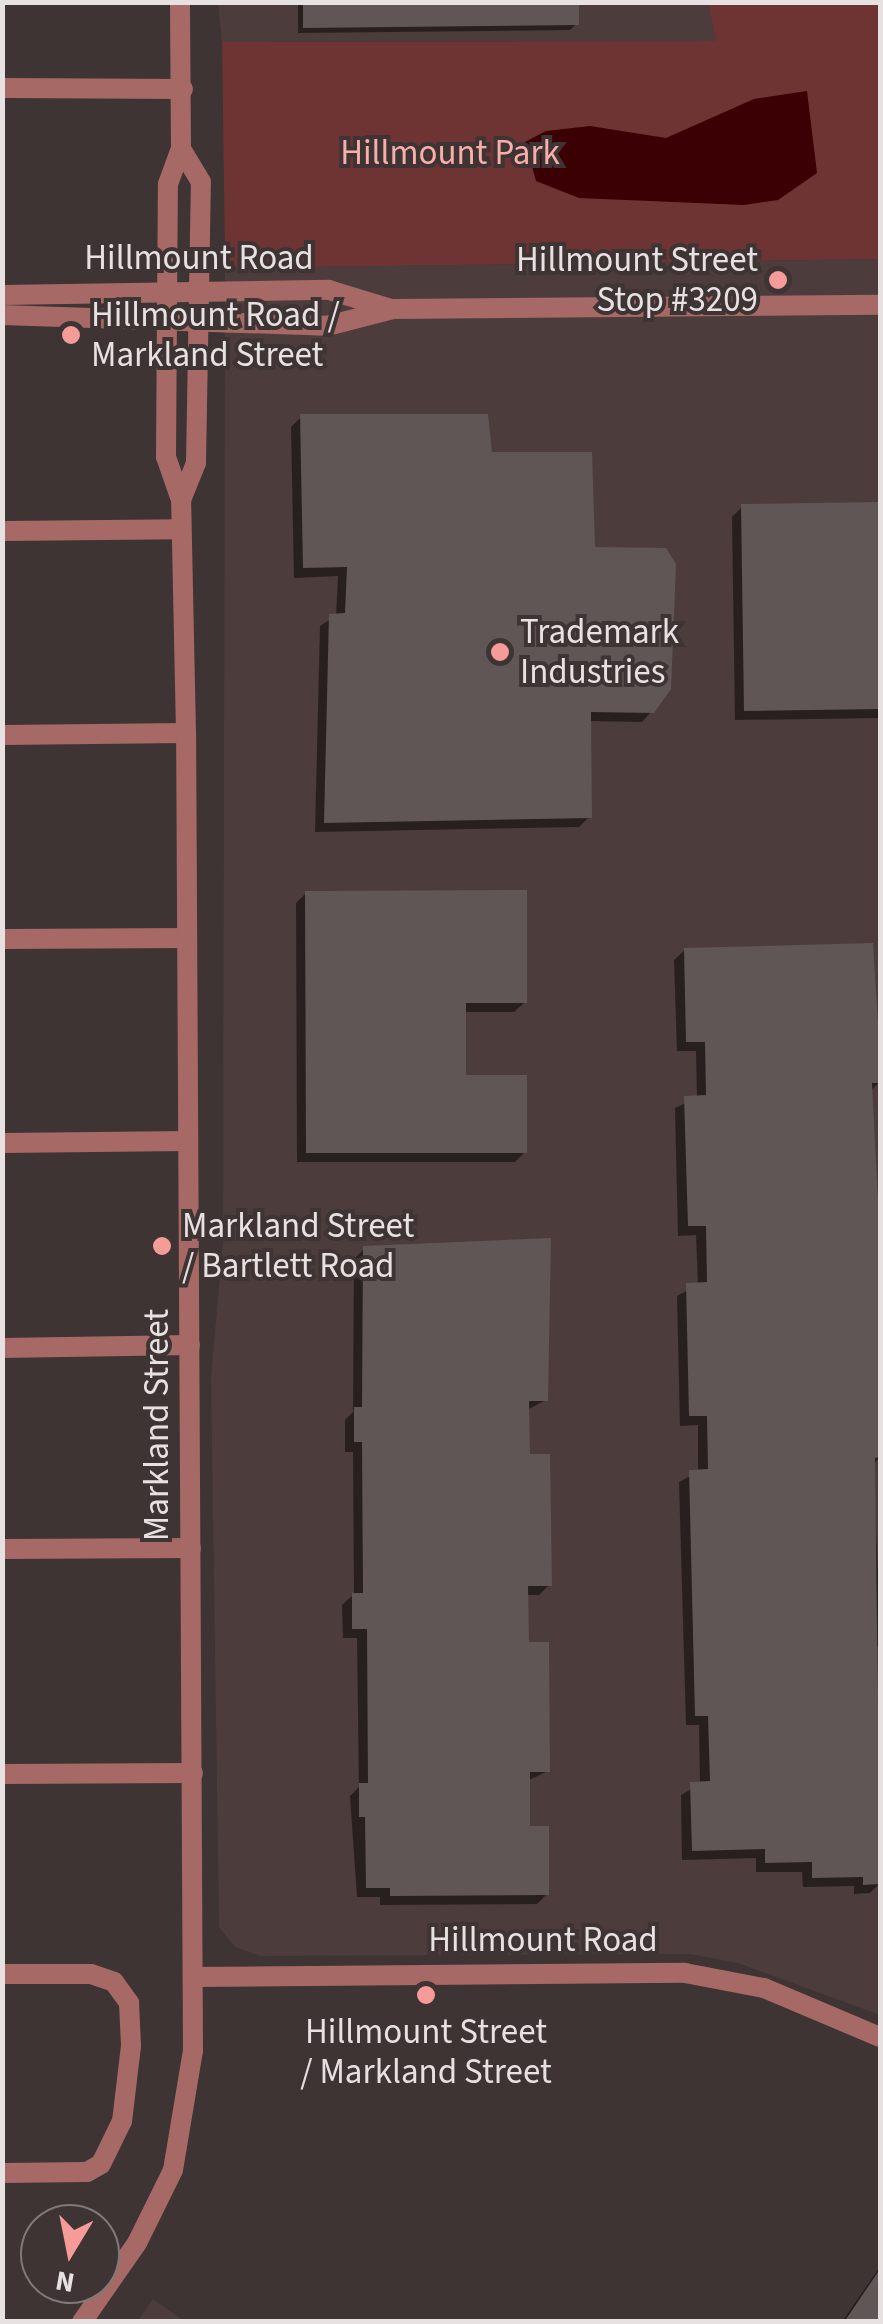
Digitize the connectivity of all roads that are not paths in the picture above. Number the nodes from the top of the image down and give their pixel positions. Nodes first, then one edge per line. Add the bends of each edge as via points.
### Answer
1 (180, 2) edge
2 (2, 88) edge
3 (183, 89) junction
4 (182, 149) junction
5 (167, 290) junction
6 (200, 290) junction
7 (2, 295) edge
8 (880, 305) edge
9 (393, 310) junction
10 (2, 315) edge
11 (166, 320) junction
12 (199, 324) junction
13 (181, 500) junction
14 (182, 529) junction
15 (2, 531) edge
16 (186, 733) junction
17 (2, 735) edge
18 (187, 938) junction
19 (2, 939) edge
20 (188, 1141) junction
21 (2, 1143) edge
22 (190, 1345) junction
23 (2, 1348) edge
24 (191, 1548) junction
25 (2, 1550) edge
26 (193, 1773) junction
27 (2, 1774) edge
28 (2, 1974) edge
29 (193, 1977) junction
30 (880, 2036) edge
31 (2, 2173) edge
32 (82, 2322) edge

1 - 3 street, Markland Street
2 - 3 street
3 - 4 street, Markland Street
4 - 5 street, Markland Street via 168,184
4 - 6 street, Markland Street via 200,182
5 - 6 street, Hillmount Road
5 - 7 street, Hillmount Road
5 - 11 street, Markland Street
6 - 9 street, Hillmount Road via 329,290
6 - 12 street, Markland Street
8 - 9 street, Hillmount Road
9 - 12 street, Hillmount Road via 327,326
10 - 11 street, Hillmount Road
11 - 12 street, Hillmount Road
11 - 13 street, Markland Street via 166,458
12 - 13 street, Markland Street via 196,463
13 - 14 street, Markland Street
14 - 15 street
14 - 16 street, Markland Street
16 - 17 street
16 - 18 street, Markland Street
18 - 19 street
18 - 20 street, Markland Street
20 - 21 street
20 - 22 street, Markland Street
22 - 23 street
22 - 24 street, Markland Street
24 - 25 street
24 - 26 street, Markland Street
26 - 27 street
26 - 29 street, Markland Street
28 - 31 street via 92,1974 114,1982 128,2002 131,2046 122,2121 101,2164 88,2172
29 - 30 street, Hillmount Road via 684,1973 764,1988
29 - 32 street, Markland Street via 191,2092 172,2170 137,2243

